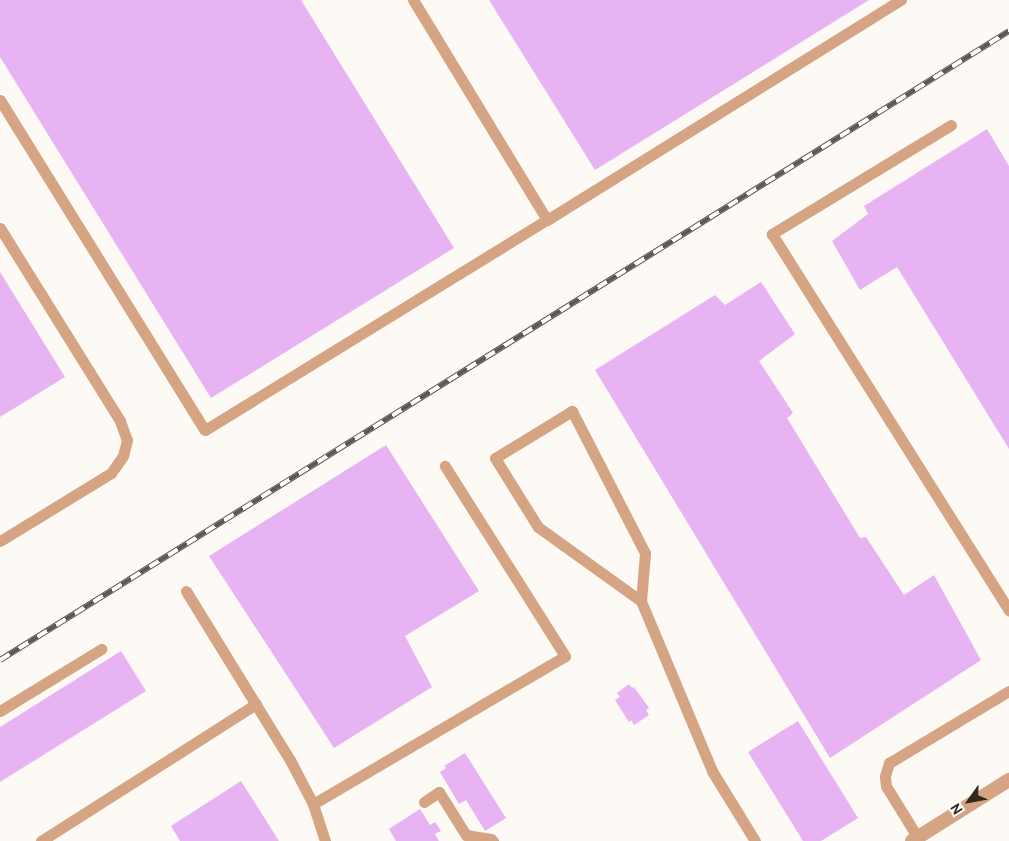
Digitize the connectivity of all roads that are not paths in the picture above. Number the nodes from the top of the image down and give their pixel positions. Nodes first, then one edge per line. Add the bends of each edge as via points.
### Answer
1 (413, 0) edge
2 (900, 0) edge
3 (0, 100) edge
4 (951, 125) dead end
5 (547, 220) junction
6 (0, 228) edge
7 (445, 466) dead end
8 (0, 540) edge
9 (186, 591) dead end
10 (641, 600) junction
11 (1009, 611) edge
12 (101, 649) dead end
13 (1009, 691) edge
14 (256, 704) junction
15 (0, 711) edge
16 (1009, 780) edge
17 (424, 802) dead end
18 (313, 804) junction
19 (915, 839) edge
20 (41, 841) edge
21 (325, 841) edge
22 (493, 841) edge
23 (755, 841) edge

1 - 5 lane
2 - 5 lane
3 - 5 lane via 205,430
4 - 11 lane via 772,234
6 - 8 lane via 120,421 128,440 123,456 111,473
7 - 18 lane via 565,656
9 - 14 lane
10 - 10 lane via 645,553 572,411 496,458 538,527
10 - 23 lane via 712,771
12 - 15 lane
13 - 19 lane via 889,763 886,786
14 - 18 lane
14 - 20 lane
16 - 19 street
17 - 22 lane via 439,792 466,835
18 - 21 lane

